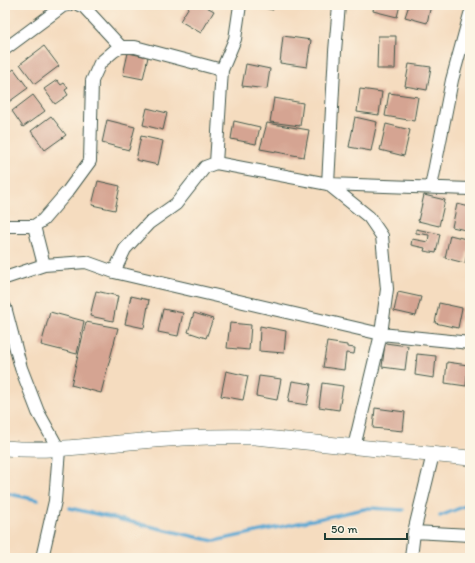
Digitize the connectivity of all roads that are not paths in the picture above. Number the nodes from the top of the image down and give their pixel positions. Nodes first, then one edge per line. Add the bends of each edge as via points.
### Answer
1 (68, 5) edge
2 (79, 5) edge
3 (240, 5) edge
4 (339, 5) edge
5 (470, 14) edge
6 (122, 48) junction
7 (5, 49) edge
8 (222, 70) junction
9 (216, 163) junction
10 (328, 184) junction
11 (431, 187) junction
12 (470, 188) edge
13 (5, 226) edge
14 (34, 226) junction
15 (44, 265) junction
16 (114, 272) junction
17 (5, 278) edge
18 (5, 306) edge
19 (381, 334) junction
20 (470, 343) edge
21 (354, 447) junction
22 (5, 448) edge
23 (59, 450) junction
24 (433, 454) junction
25 (470, 458) edge
26 (414, 532) junction
27 (470, 535) edge
28 (42, 558) edge
29 (411, 558) edge

1 - 7 street via 63,6
2 - 6 street via 84,7
3 - 8 street via 236,39
4 - 10 street
5 - 11 street via 452,80
6 - 8 street via 135,47
6 - 14 street via 114,51 100,63 92,81 90,161 68,191 43,220
8 - 9 street
9 - 10 street
9 - 16 street via 204,167 176,204 148,223 125,249
10 - 11 street
10 - 19 street via 369,217 382,236 387,289
11 - 12 street
13 - 14 street
14 - 15 street
15 - 16 street via 86,262
15 - 17 street
16 - 19 street
18 - 23 street via 21,368 38,412
19 - 20 street
19 - 21 street
21 - 23 street via 255,438 208,437
21 - 24 street
22 - 23 street
23 - 28 street via 54,501
24 - 25 street
24 - 26 street
26 - 27 street
26 - 29 street

